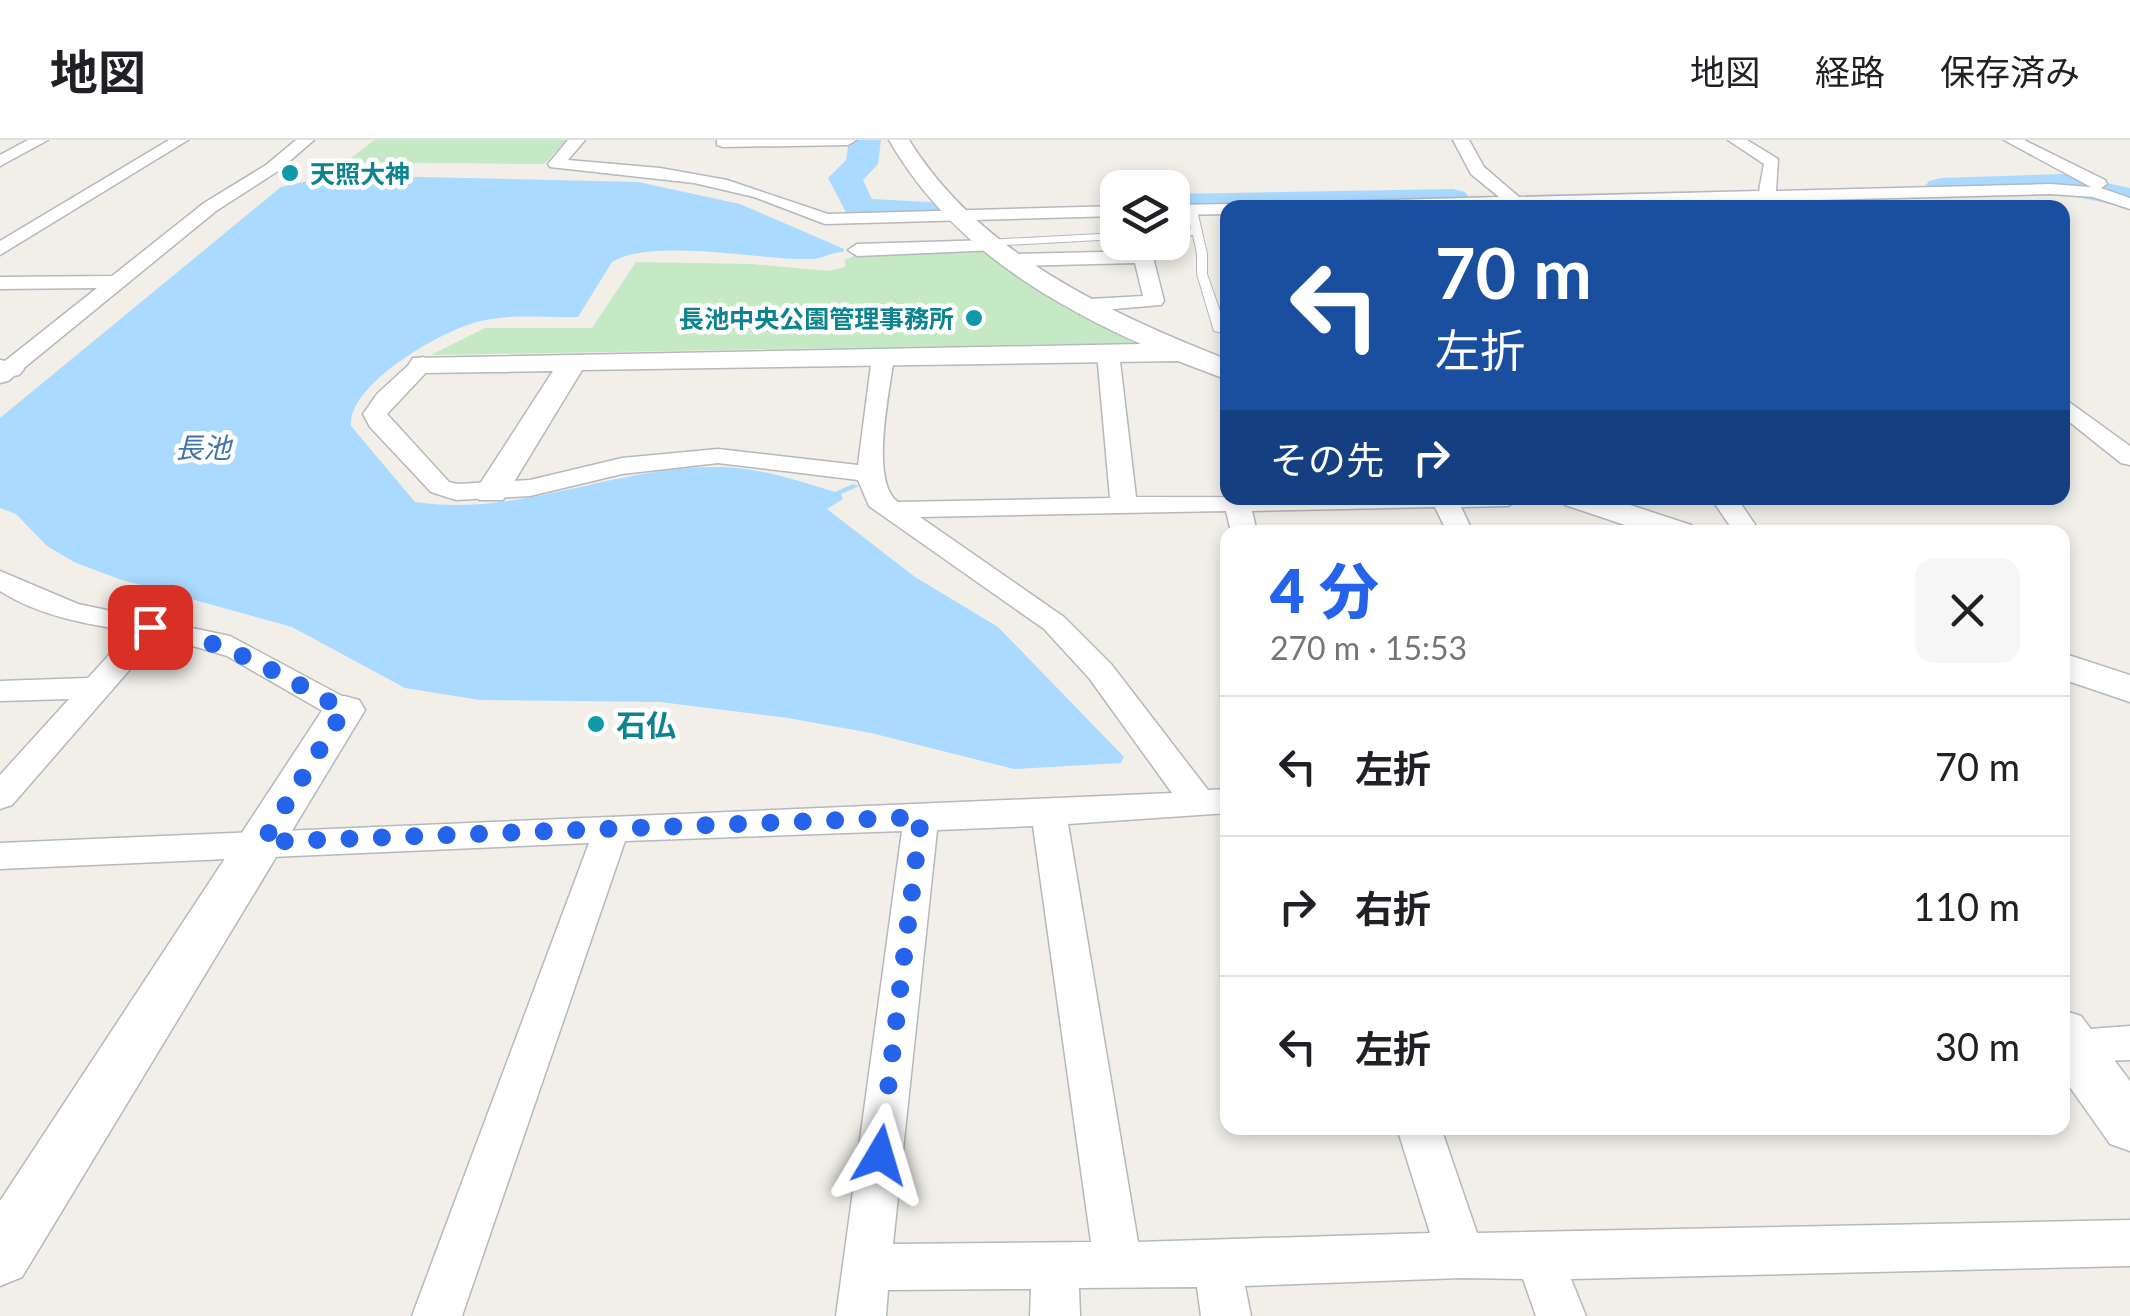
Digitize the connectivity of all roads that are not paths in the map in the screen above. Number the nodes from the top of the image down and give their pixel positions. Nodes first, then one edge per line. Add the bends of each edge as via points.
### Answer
1 (40, 140) edge
2 (180, 140) edge
3 (306, 140) edge
4 (577, 140) edge
5 (848, 140) edge
6 (899, 140) edge
7 (1462, 140) edge
8 (1736, 140) edge
9 (2012, 140) edge
10 (712, 156) edge
11 (0, 161) edge
12 (2130, 185) edge
13 (2098, 187) junction
14 (1769, 197) edge
15 (1514, 200) edge
16 (1578, 200) edge
17 (2130, 204) edge
18 (1220, 209) edge
19 (1190, 210) edge
20 (1100, 212) edge
21 (954, 216) junction
22 (1190, 223) edge
23 (1190, 232) edge
24 (1196, 232) junction
25 (1100, 238) edge
26 (0, 250) edge
27 (857, 250) dead end
28 (997, 250) junction
29 (114, 282) junction
30 (0, 283) edge
31 (1181, 300) dead end
32 (1154, 301) junction
33 (1090, 305) junction
34 (1220, 331) edge
35 (1180, 352) junction
36 (1108, 353) junction
37 (883, 357) junction
38 (573, 362) junction
39 (423, 364) joint
40 (1220, 368) edge
41 (3, 371) edge
42 (2070, 410) edge
43 (2130, 458) edge
44 (868, 474) junction
45 (491, 493) junction
46 (1220, 502) edge
47 (1124, 504) junction
48 (1598, 505) edge
49 (894, 510) junction
50 (1658, 525) edge
51 (0, 580) edge
52 (150, 627) junction
53 (2070, 668) edge
54 (97, 688) junction
55 (2130, 689) edge
56 (0, 692) edge
57 (344, 710) joint
58 (0, 797) edge
59 (1212, 801) edge
60 (1049, 812) junction
61 (921, 817) junction
62 (612, 828) junction
63 (263, 842) junction
64 (0, 856) edge
65 (2070, 1038) edge
66 (2070, 1042) edge
67 (2130, 1044) edge
68 (2130, 1126) edge
69 (1421, 1135) edge
70 (2130, 1243) edge
71 (1461, 1255) junction
72 (0, 1256) edge
73 (1538, 1258) junction
74 (1118, 1264) junction
75 (1217, 1264) junction
76 (1054, 1265) junction
77 (867, 1267) junction
78 (436, 1316) edge
79 (861, 1316) edge
80 (1055, 1316) edge
81 (1226, 1316) edge
82 (1560, 1316) edge

1 - 11 street
2 - 26 street
3 - 29 street
4 - 10 street via 556,164 648,170
5 - 10 street
6 - 21 street via 911,166
7 - 15 street via 1477,170
8 - 14 street via 1772,162
9 - 13 street
10 - 21 street via 825,219
12 - 13 street
13 - 14 street
13 - 17 street
14 - 16 street
18 - 19 street
20 - 21 street
21 - 28 street
22 - 24 lane
23 - 24 lane
24 - 34 lane
25 - 28 lane
27 - 28 street
28 - 32 street via 1141,253
28 - 33 street
29 - 30 street
29 - 41 street
31 - 32 street
32 - 33 street
33 - 35 street
35 - 36 street
35 - 40 street
36 - 37 street
36 - 47 street
37 - 38 street
37 - 44 street
38 - 39 street
38 - 45 street
39 - 45 street via 385,399 375,414 378,422 440,487
42 - 43 street
44 - 45 street via 718,456 622,466
44 - 49 street via 878,500
46 - 47 street
47 - 49 street
48 - 50 street
49 - 59 street via 1054,623
51 - 52 street via 84,615
52 - 54 street
52 - 57 street via 201,636 247,655
53 - 55 street
54 - 56 street
54 - 58 street
57 - 63 street
59 - 60 street
60 - 61 street
60 - 74 street
61 - 62 street
61 - 77 street
62 - 63 street
62 - 78 street
63 - 64 street
63 - 72 street
65 - 67 street
66 - 68 street
69 - 71 street
70 - 73 street
71 - 73 street
71 - 75 street
73 - 82 street
74 - 75 street
74 - 76 street
75 - 81 street
76 - 77 street
76 - 80 street
77 - 79 street

